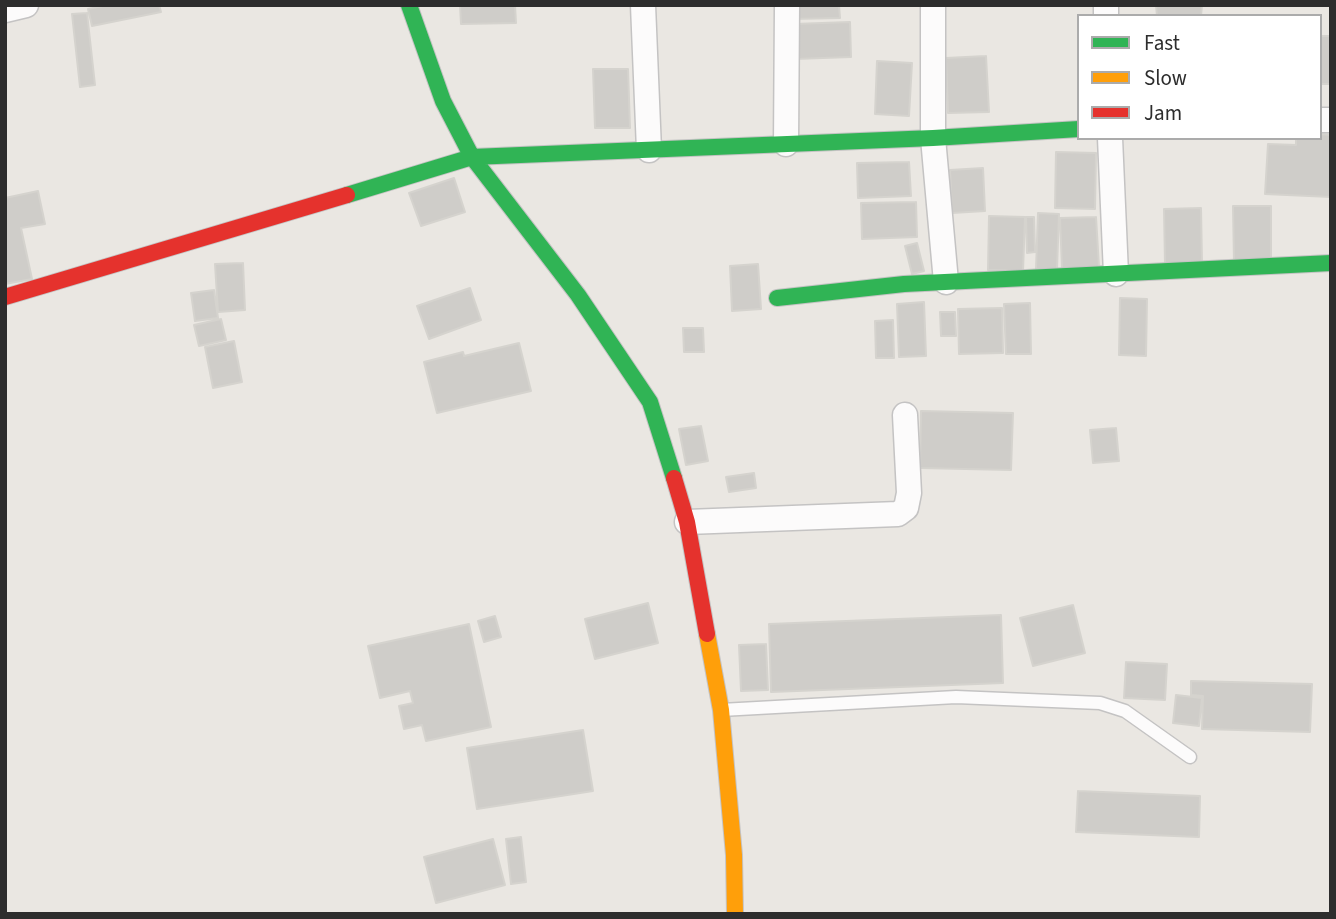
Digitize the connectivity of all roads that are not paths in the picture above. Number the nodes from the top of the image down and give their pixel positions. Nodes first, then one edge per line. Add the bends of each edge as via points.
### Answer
1 (26, 5) edge
2 (409, 5) edge
3 (643, 5) edge
4 (787, 5) edge
5 (933, 5) edge
6 (5, 10) edge
7 (1077, 129) edge
8 (933, 138) junction
9 (1110, 140) edge
10 (786, 144) junction
11 (649, 150) junction
12 (472, 158) junction
13 (1331, 263) edge
14 (1116, 274) junction
15 (947, 282) junction
16 (5, 297) edge
17 (777, 298) dead end
18 (905, 415) dead end
19 (687, 522) junction
20 (721, 710) junction
21 (1190, 757) dead end
22 (735, 914) edge

1 - 6 street
2 - 12 street via 443,102
3 - 11 street
4 - 10 street
5 - 8 street
7 - 8 street
8 - 10 street
8 - 15 street
9 - 14 street
10 - 11 street
11 - 12 street
12 - 16 street
12 - 19 street via 578,295 650,402
13 - 14 street
14 - 15 street
15 - 17 street
18 - 19 street via 909,493 906,508 898,514
19 - 20 street
20 - 21 lane via 956,697 1100,704 1125,711
20 - 22 street

